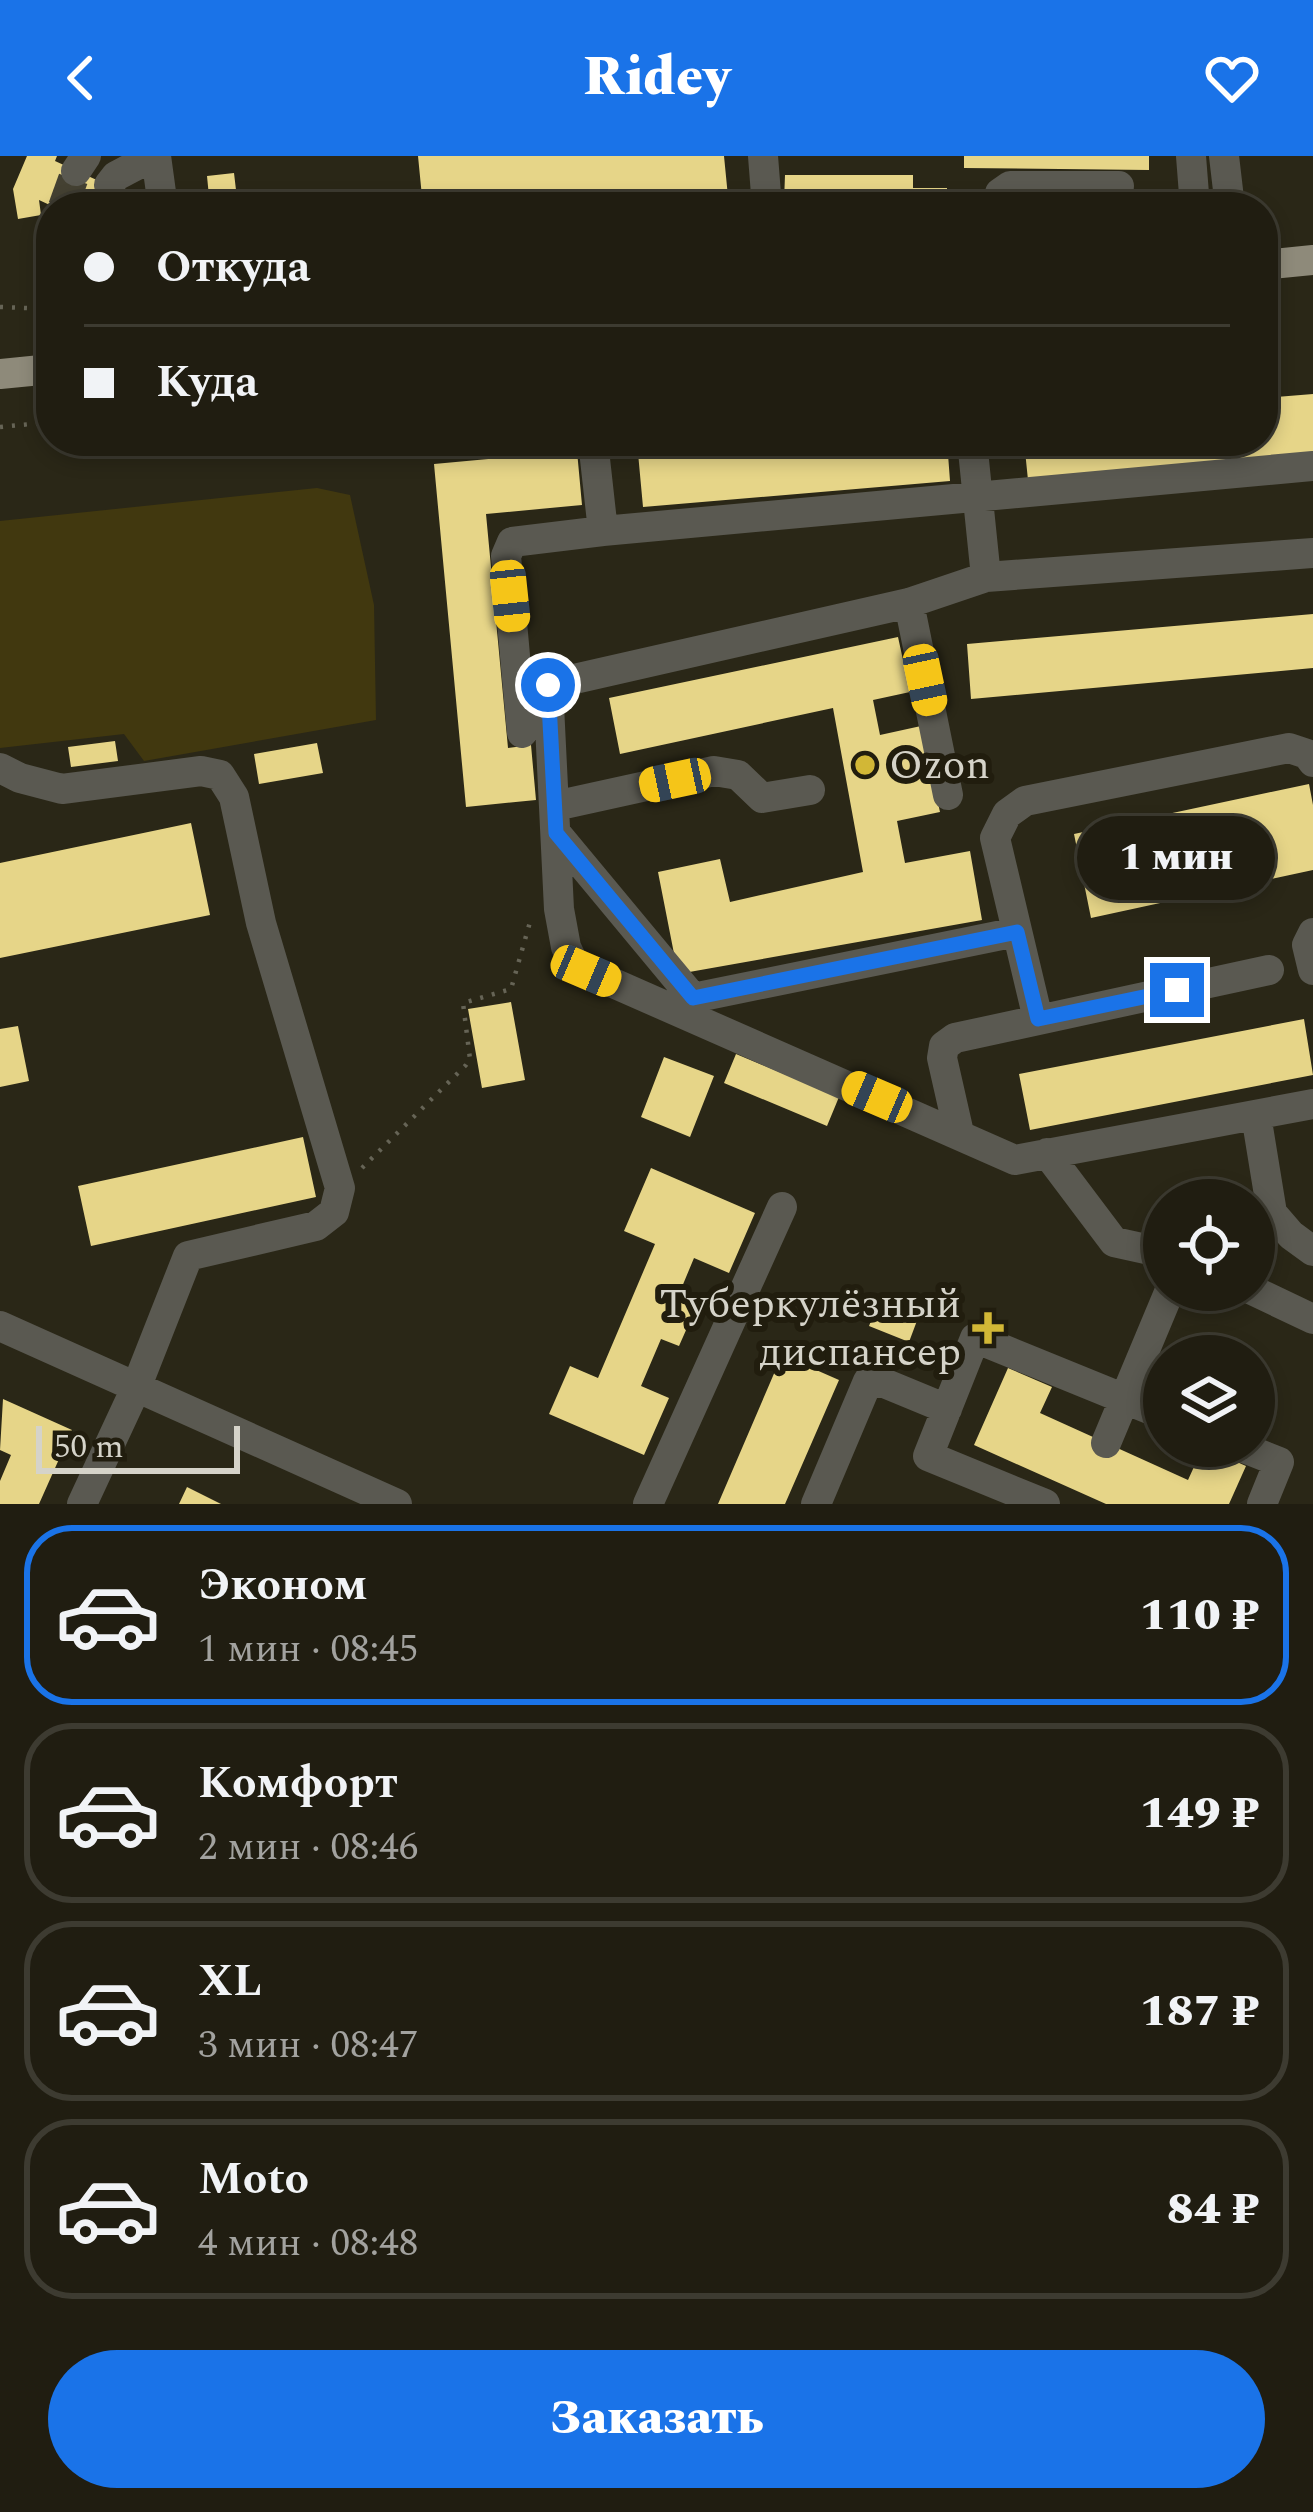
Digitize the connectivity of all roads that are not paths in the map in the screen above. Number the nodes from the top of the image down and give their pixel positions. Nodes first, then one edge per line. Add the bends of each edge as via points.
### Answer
1 (155, 156) edge
2 (763, 156) edge
3 (1192, 156) edge
4 (1224, 156) edge
5 (110, 185) tunnel mouth
6 (1119, 186) dead end
7 (161, 192) edge
8 (766, 192) edge
9 (1001, 192) edge
10 (1194, 192) edge
11 (1228, 192) edge
12 (1313, 260) edge
13 (1278, 264) edge
14 (36, 370) edge
15 (0, 374) edge
16 (595, 456) edge
17 (974, 456) edge
18 (1313, 466) edge
19 (980, 497) junction
20 (603, 531) junction
21 (1313, 553) edge
22 (986, 577) junction
23 (909, 604) junction
24 (533, 681) junction
25 (522, 733) dead end
26 (1313, 762) edge
27 (0, 768) edge
28 (810, 790) dead end
29 (948, 795) dead end
30 (556, 820) junction
31 (1017, 932) junction
32 (1313, 933) edge
33 (1270, 970) dead end
34 (1313, 970) edge
35 (693, 998) junction
36 (1038, 1019) junction
37 (711, 1025) junction
38 (1313, 1104) edge
39 (1256, 1115) junction
40 (959, 1133) junction
41 (1047, 1153) junction
42 (782, 1207) dead end
43 (1143, 1248) edge
44 (1313, 1250) edge
45 (1275, 1301) edge
46 (1161, 1311) edge
47 (1313, 1319) edge
48 (0, 1326) edge
49 (136, 1388) junction
50 (1125, 1400) junction
51 (1143, 1407) edge
52 (947, 1408) junction
53 (1106, 1443) dead end
54 (1275, 1460) edge
55 (82, 1504) edge
56 (397, 1504) edge
57 (648, 1504) edge
58 (816, 1504) edge
59 (1046, 1504) edge
60 (1262, 1504) edge

1 - 5 street
1 - 7 street
2 - 8 street
3 - 10 street
4 - 11 street
6 - 9 street
12 - 13 main road
14 - 15 main road
16 - 20 street
17 - 19 street
18 - 19 street
19 - 20 street
19 - 22 street
20 - 24 street via 512,542 506,556
21 - 22 street
22 - 23 street
23 - 24 street
23 - 29 street
24 - 25 street
24 - 30 street
26 - 31 street via 1289,748 1025,801 1006,814 995,838
27 - 49 street via 62,789 201,771 220,776 234,797 261,923 340,1189 334,1212 316,1226 188,1256
28 - 30 street via 762,798 738,776 714,771
30 - 35 street
30 - 37 street via 559,909 572,960
31 - 35 street
31 - 36 street
32 - 34 street
33 - 36 street
35 - 37 street
36 - 40 street via 944,1046
37 - 40 street
38 - 39 street
39 - 41 street
39 - 44 street via 1272,1213
40 - 41 street via 1015,1160
41 - 43 street via 1114,1242
42 - 57 street
45 - 47 street
46 - 50 street
48 - 49 street
49 - 55 street
49 - 56 street
50 - 51 street
50 - 52 street via 975,1339
50 - 53 street
52 - 58 street via 868,1381
52 - 59 street via 928,1456
54 - 60 street

